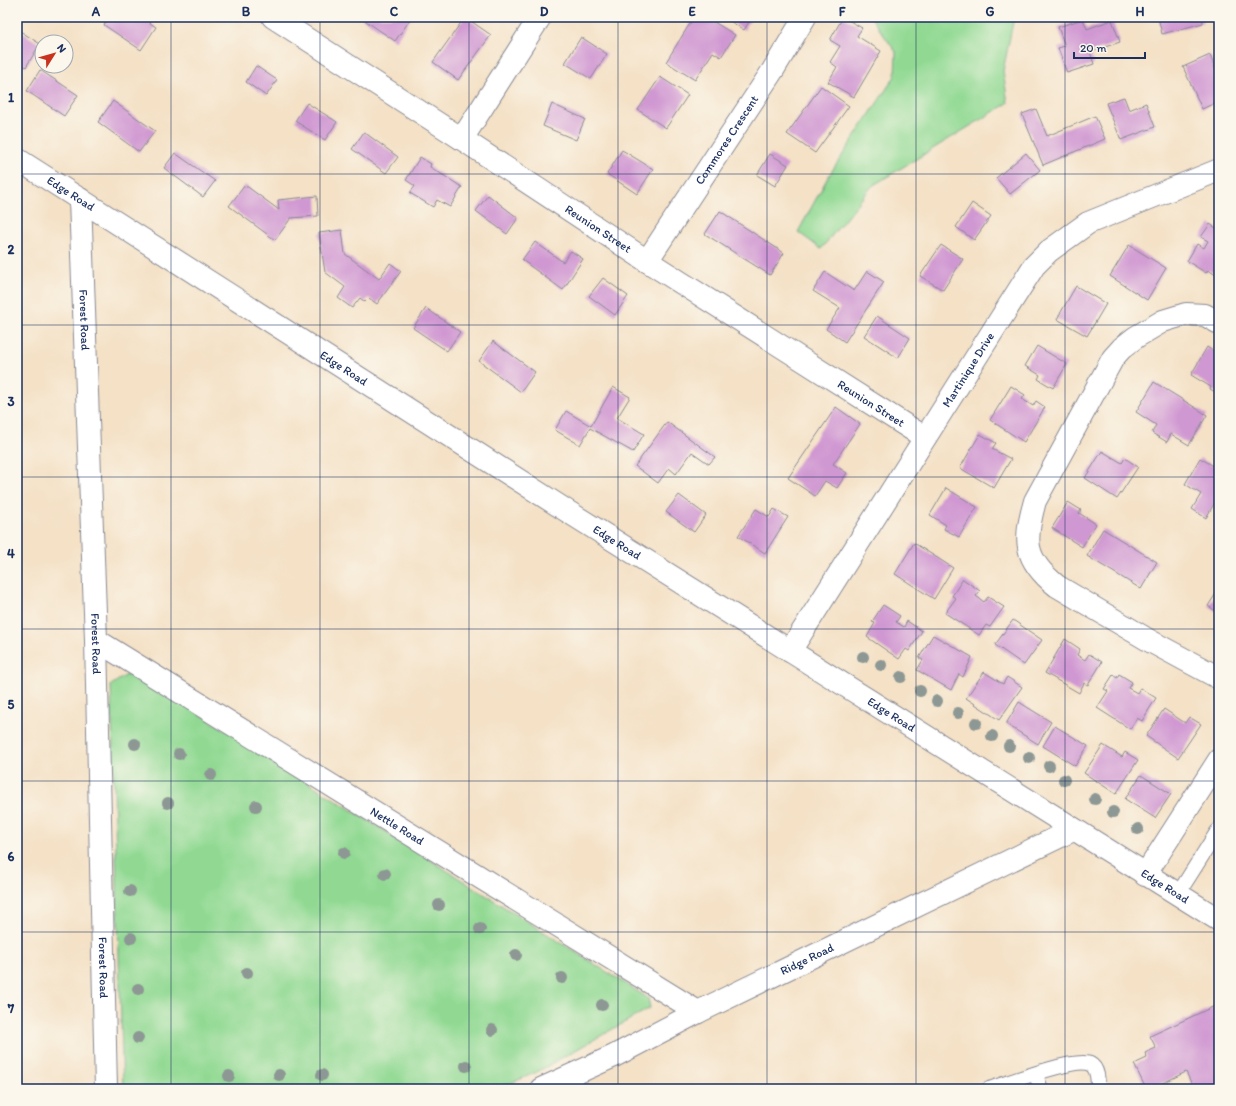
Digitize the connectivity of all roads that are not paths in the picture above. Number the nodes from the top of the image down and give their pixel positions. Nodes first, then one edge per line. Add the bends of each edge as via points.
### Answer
1 (273, 17) edge
2 (540, 17) edge
3 (805, 17) edge
4 (462, 139) junction
5 (17, 159) edge
6 (1219, 170) edge
7 (80, 199) junction
8 (647, 261) junction
9 (1219, 323) edge
10 (924, 437) junction
11 (96, 640) junction
12 (790, 651) junction
13 (1219, 678) edge
14 (1219, 760) edge
15 (1219, 829) edge
16 (1073, 830) junction
17 (1145, 875) junction
18 (1178, 894) junction
19 (1219, 920) edge
20 (698, 1012) junction
21 (1036, 1075) junction
22 (106, 1089) edge
23 (541, 1089) edge
24 (989, 1089) edge
25 (1041, 1089) edge
26 (1098, 1089) edge

1 - 4 street, Reunion Street
2 - 4 street
3 - 8 street, Commores Crescent
4 - 8 street, Reunion Street
5 - 7 street, Edge Road
6 - 10 street, Martinique Drive via 1088,223 1040,258
7 - 11 street, Forest Road
7 - 12 street, Edge Road
8 - 10 street, Reunion Street
9 - 13 street via 1205,315 1186,314 1136,337 1113,358 1035,501 1027,540 1030,557 1057,586
10 - 12 street, Martinique Drive
11 - 20 street, Nettle Road
11 - 22 street, Forest Road
12 - 16 street, Edge Road
14 - 17 street
15 - 18 lane
16 - 17 street, Edge Road
16 - 20 street, Ridge Road
17 - 18 street, Edge Road
18 - 19 street, Edge Road
20 - 23 street, Ridge Road via 614,1056
21 - 24 lane
21 - 25 lane
21 - 26 lane via 1082,1062 1094,1067 1097,1072

